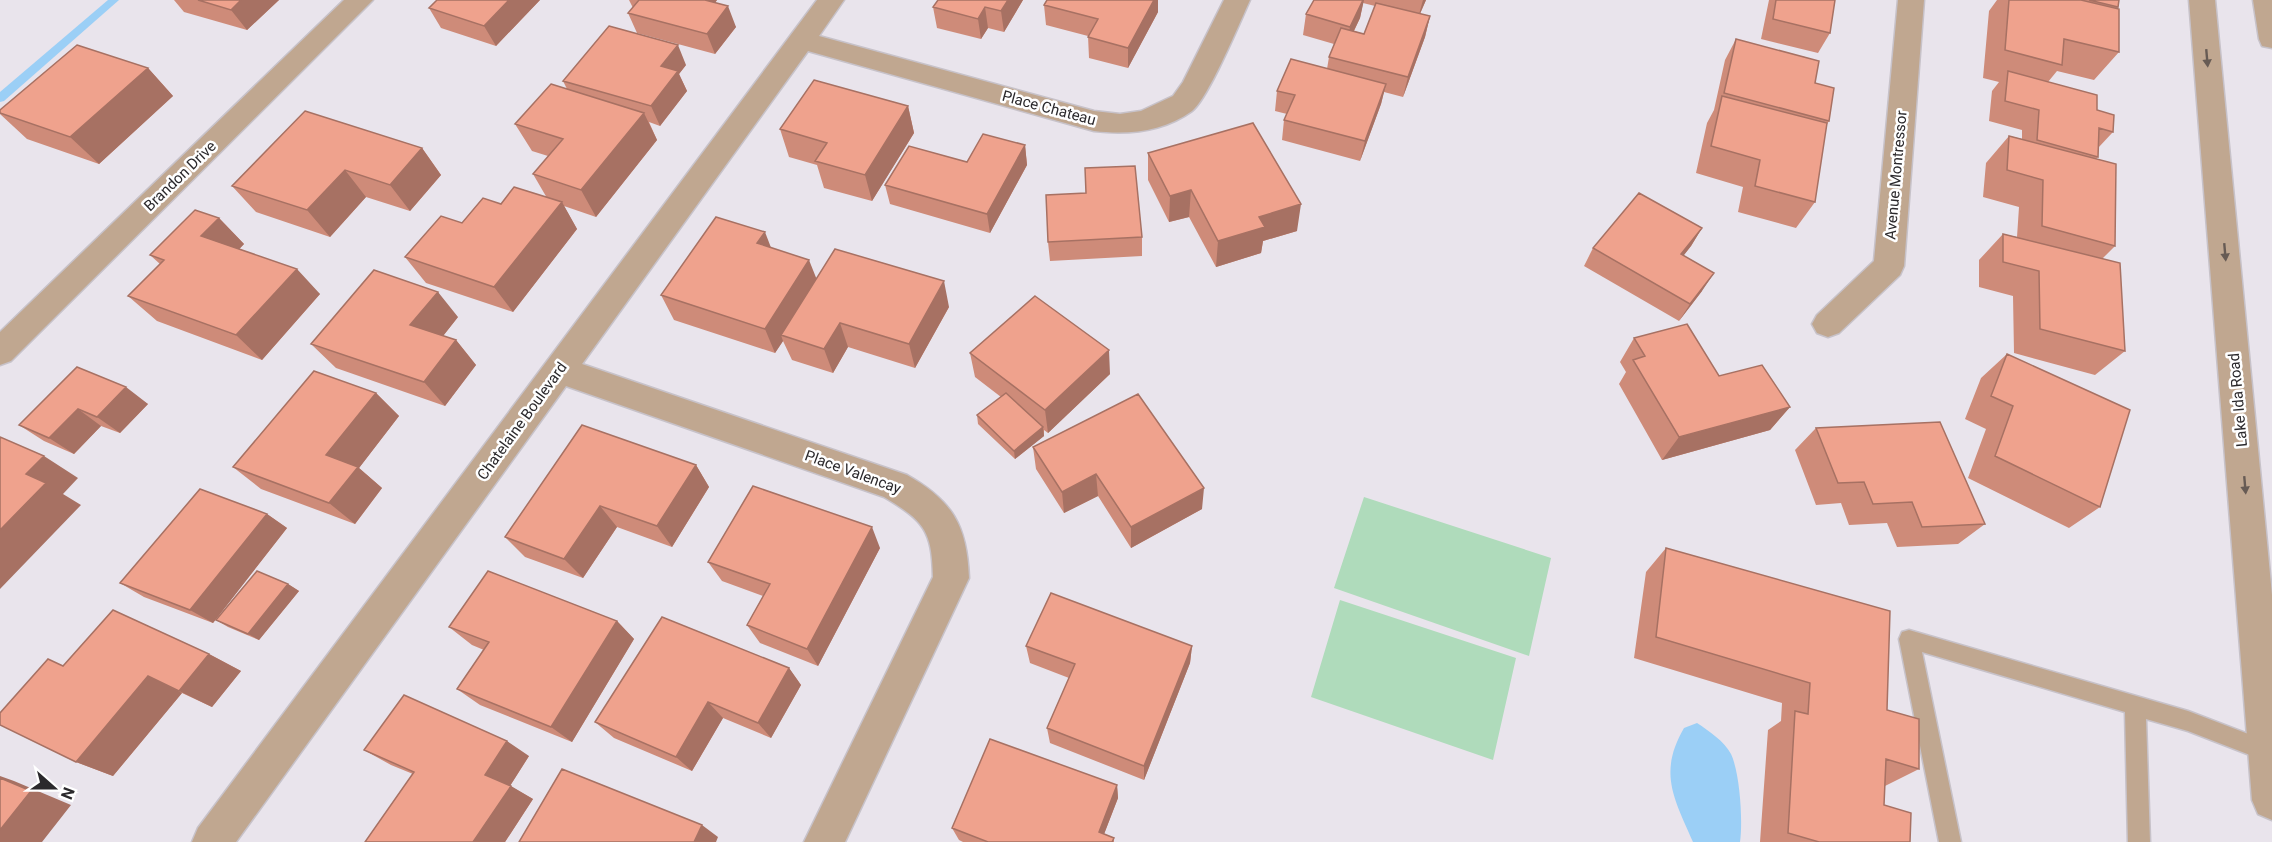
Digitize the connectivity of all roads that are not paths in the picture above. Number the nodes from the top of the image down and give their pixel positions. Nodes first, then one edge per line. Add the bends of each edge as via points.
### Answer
1 (360, 0) edge
2 (831, 0) edge
3 (1238, 0) edge
4 (1911, 0) edge
5 (2202, 0) edge
6 (2266, 0) edge
7 (2272, 39) edge
8 (801, 40) junction
9 (1828, 324) dead end
10 (0, 352) edge
11 (559, 370) junction
12 (2135, 705) junction
13 (2271, 754) edge
14 (2272, 800) edge
15 (212, 842) edge
16 (824, 842) edge
17 (1950, 842) edge
18 (2139, 842) edge

1 - 10 street, Brandon Drive
2 - 8 street, Chatelaine Boulevard
3 - 8 street, Place Chateau via 1183,103 1146,121 1120,124 1094,121
4 - 9 street, Avenue Montressor via 1889,266
5 -> 13 street, Lake Ida Road
6 - 7 street
8 - 11 street, Chatelaine Boulevard
11 - 15 street, Chatelaine Boulevard
11 - 16 street, Place Valencay via 895,486 922,500 941,522 951,549 951,578
12 - 13 lane
12 - 17 lane via 1909,639
12 - 18 lane
13 - 14 street, Lake Ida Road

